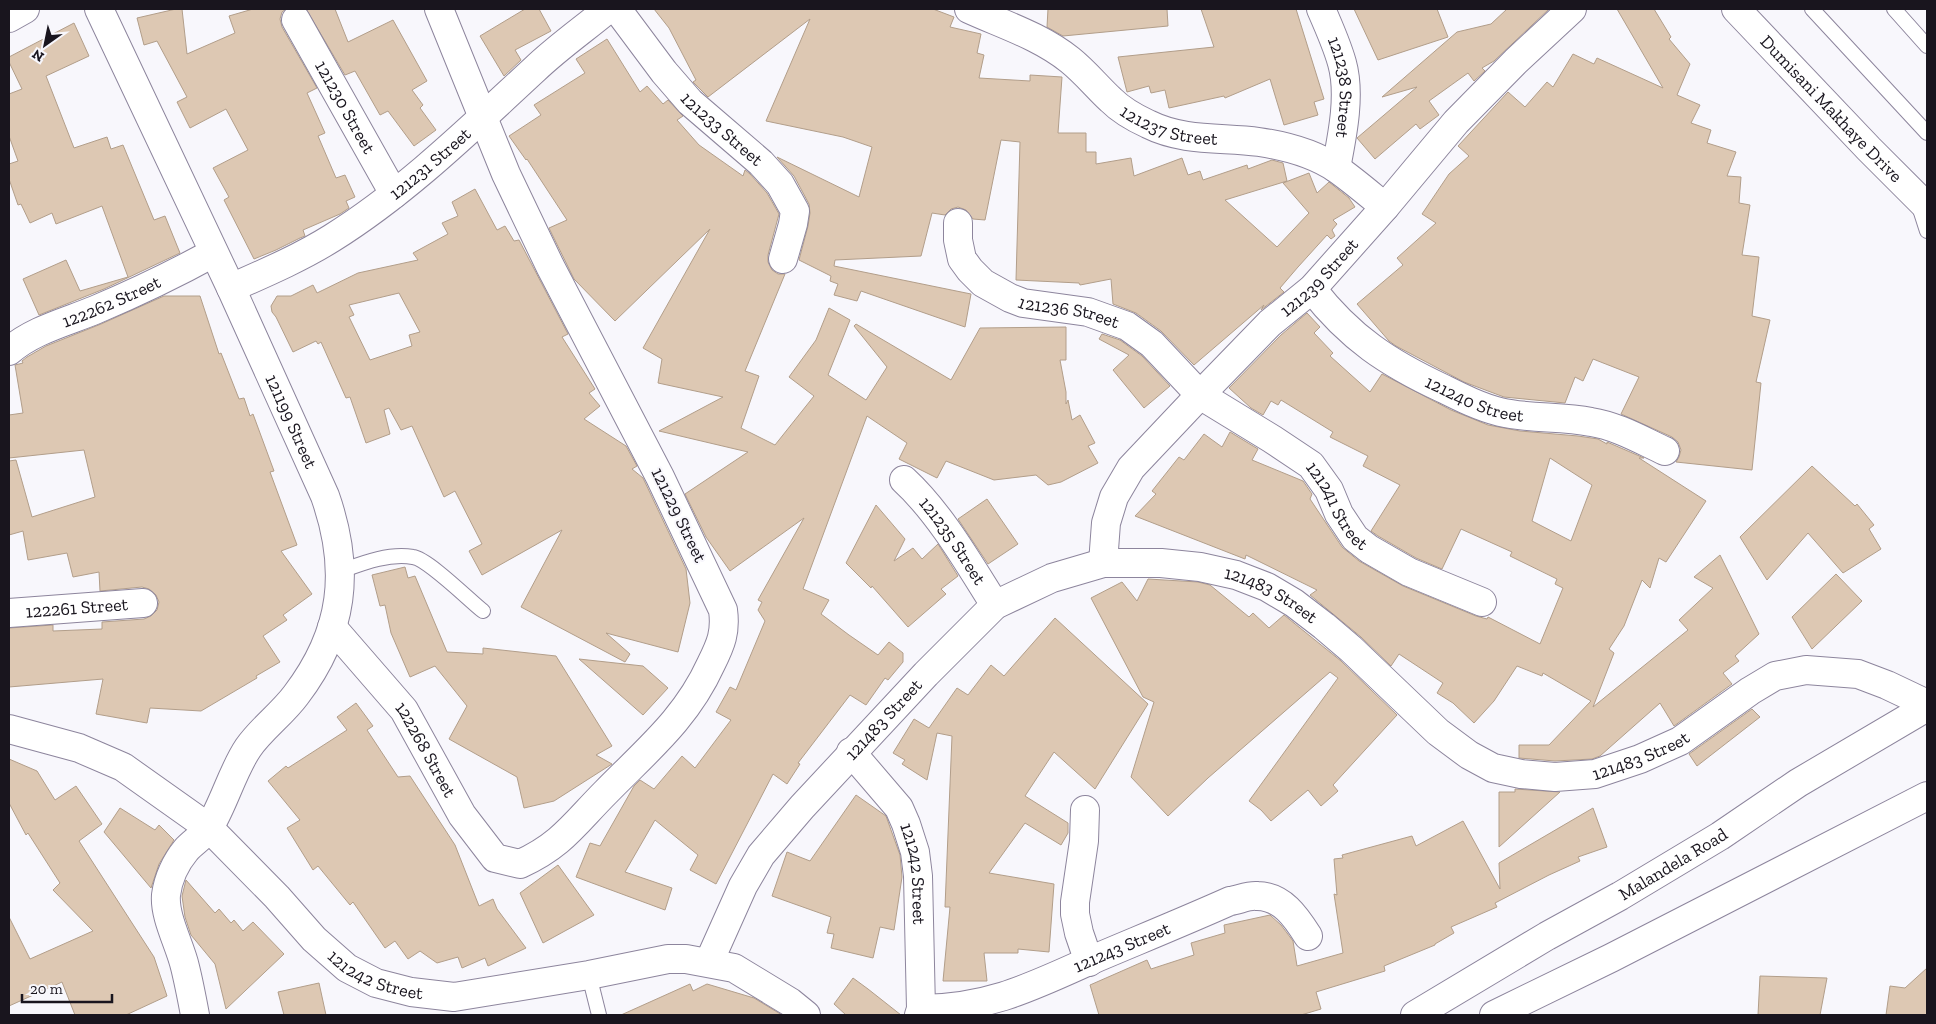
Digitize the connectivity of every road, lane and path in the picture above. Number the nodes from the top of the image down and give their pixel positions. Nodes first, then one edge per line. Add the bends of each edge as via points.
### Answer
1 (25, 9) edge
2 (99, 9) edge
3 (439, 9) edge
4 (608, 9) edge
5 (617, 9) edge
6 (969, 9) edge
7 (1321, 9) edge
8 (1572, 9) edge
9 (1736, 9) edge
10 (1812, 9) edge
11 (1894, 9) edge
12 (9, 18) edge
13 (296, 20) dead end
14 (1927, 46) edge
15 (482, 120) junction
16 (1927, 133) edge
17 (1336, 168) junction
18 (394, 194) junction
19 (1922, 201) edge
20 (1385, 207) junction
21 (958, 223) dead end
22 (1927, 230) edge
23 (214, 253) junction
24 (783, 259) dead end
25 (231, 288) junction
26 (1312, 289) junction
27 (9, 351) edge
28 (1200, 395) junction
29 (1665, 450) dead end
30 (904, 480) dead end
31 (1103, 563) junction
32 (341, 571) junction
33 (1482, 602) dead end
34 (143, 603) dead end
35 (995, 605) junction
36 (483, 611) dead end
37 (9, 613) edge
38 (332, 627) junction
39 (1927, 706) edge
40 (9, 729) edge
41 (851, 752) junction
42 (1927, 796) edge
43 (1085, 810) dead end
44 (209, 828) junction
45 (520, 864) joint
46 (1308, 936) dead end
47 (709, 962) junction
48 (1088, 962) junction
49 (589, 975) junction
50 (454, 1006) edge
51 (920, 1012) edge
52 (195, 1015) edge
53 (599, 1015) edge
54 (806, 1015) edge
55 (1415, 1015) edge
56 (1494, 1015) edge

1 - 12 street
2 - 23 street, 121199 Street
3 - 15 street, 121229 Street
4 - 15 street, 121231 Street via 536,68
5 - 24 street, 121233 Street via 690,102 761,163 780,184 795,211
6 - 17 street, 121237 Street via 1051,46 1111,100 1149,125 1189,137 1281,146 1298,150
7 - 17 street, 121238 Street via 1343,65 1345,84 1343,128
8 - 20 street, 121239 Street via 1456,122
9 - 19 street, Dumisani Makhaye Drive
10 - 16 lane
11 - 14 lane
13 - 18 street, 121230 Street
15 - 18 street, 121231 Street
15 - 45 street, 121229 Street via 550,266 699,557 723,610 725,626 702,684 666,733 575,826 550,848
17 - 20 street, 121237 Street
18 - 25 street, 121231 Street via 318,247
19 - 22 lane
20 - 26 street, 121239 Street
21 - 28 street, 121236 Street via 962,259 983,283 1023,303 1088,312 1127,326 1152,344
23 - 25 street, 121199 Street
23 - 27 street, 122262 Street via 95,310 38,333
25 - 32 street, 121199 Street via 325,496 335,523
26 - 28 street, 121239 Street via 1270,324
26 - 29 street, 121240 Street via 1328,310 1373,351 1420,378 1478,405 1501,412 1591,422
28 - 31 street, 121239 Street via 1131,468 1121,483 1106,523
28 - 33 street, 121241 Street via 1311,466 1329,490 1339,514 1355,538 1369,549 1409,572
30 - 35 street, 121235 Street via 933,512
31 - 35 street, 121483 Street via 1052,578
31 - 39 street, 121483 Street via 1200,567 1236,574 1267,587 1324,626 1438,732 1469,755 1493,768 1521,774 1555,777 1595,774 1640,759 1680,741 1750,690 1775,676 1806,670 1858,674
32 - 36 lane via 371,560 414,557 434,569
32 - 38 street, 121199 Street
34 - 37 street, 122261 Street
35 - 41 street, 121483 Street
38 - 44 street, 121199 Street via 313,671 248,748
38 - 45 street, 122268 Street via 404,710 462,815 495,858
39 - 55 street, Malandela Road via 1798,783 1704,846
40 - 44 street, 121242 Street via 79,748 123,767
41 - 47 street, 121483 Street via 761,855 743,886
41 - 51 street, 121242 Street via 898,808 915,852
42 - 56 street
43 - 48 street via 1075,914
44 - 50 street, 121242 Street via 314,939 348,968 376,983
44 - 52 street via 186,850 169,880 166,894
46 - 48 street, 121243 Street via 1295,916 1277,900 1257,896 1230,901
47 - 49 street, 121242 Street via 668,959
47 - 54 street, 121242 Street via 734,968 752,977
48 - 51 street, 121243 Street via 998,999
49 - 50 street, 121242 Street
49 - 53 lane

